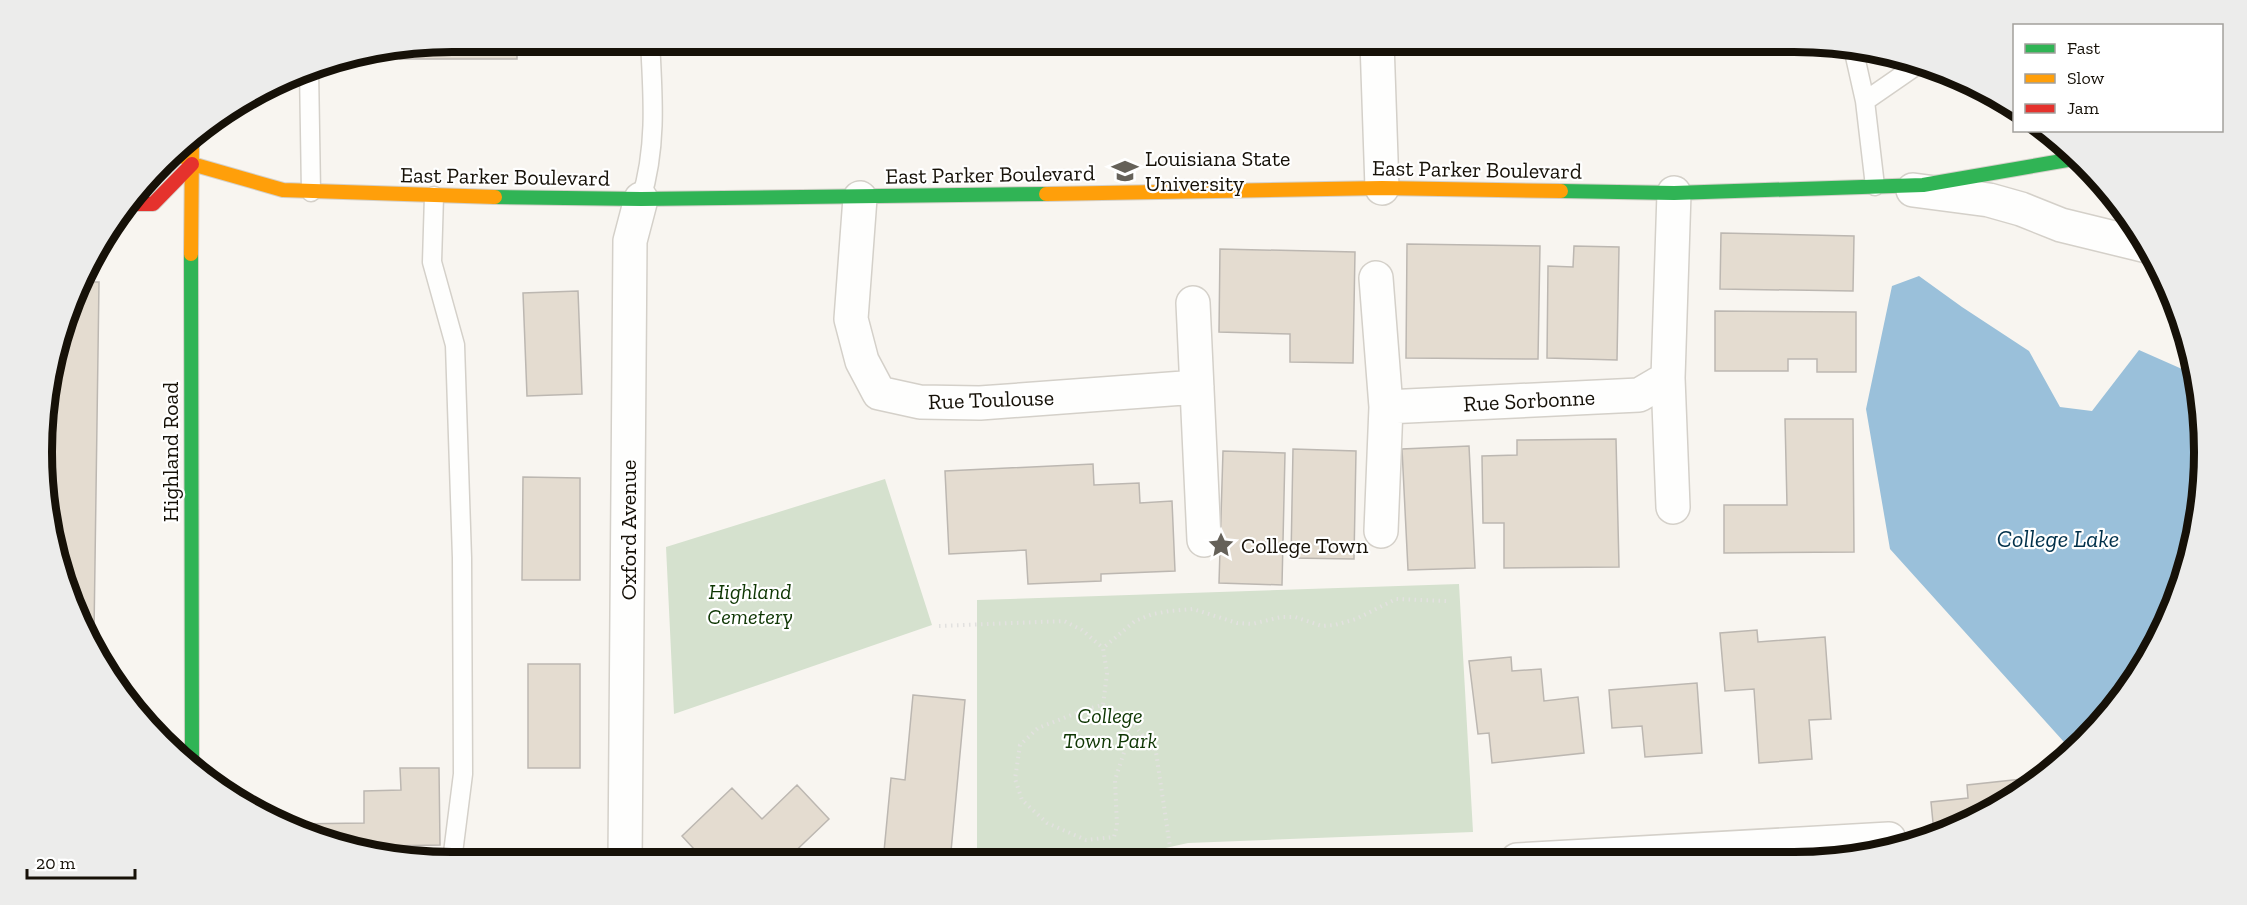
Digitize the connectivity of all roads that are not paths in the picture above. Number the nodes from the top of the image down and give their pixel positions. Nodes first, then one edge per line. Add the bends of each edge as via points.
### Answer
1 (650, 52) edge
2 (1377, 52) edge
3 (1855, 57) edge
4 (1910, 70) edge
5 (309, 79) edge
6 (1865, 101) junction
7 (192, 149) edge
8 (184, 157) edge
9 (2067, 160) edge
10 (192, 164) junction
11 (1875, 186) junction
12 (1382, 188) junction
13 (311, 192) junction
14 (1674, 193) junction
15 (434, 196) junction
16 (861, 198) junction
17 (641, 199) junction
18 (139, 204) edge
19 (2135, 243) edge
20 (1376, 278) dead end
21 (1193, 303) dead end
22 (1668, 378) junction
23 (1197, 387) junction
24 (1386, 407) junction
25 (1673, 507) dead end
26 (1381, 531) dead end
27 (1204, 540) dead end
28 (187, 751) edge
29 (1879, 843) edge
30 (453, 852) edge
31 (625, 852) edge
32 (1693, 852) edge

1 - 17 lane via 653,108 649,171
2 - 12 street
3 - 6 lane
4 - 6 lane
5 - 13 lane
6 - 11 lane
7 - 10 street, Highland Road
8 - 10 street
9 - 11 street, East Parker Boulevard via 1923,185
10 - 13 street, East Parker Boulevard via 283,190
10 - 18 street via 153,204
10 - 28 street, Highland Road
11 - 14 street, East Parker Boulevard
11 - 19 street via 1989,200 2061,225
12 - 14 street, East Parker Boulevard
12 - 16 street, East Parker Boulevard
13 - 15 street, East Parker Boulevard
14 - 22 street
15 - 17 street, East Parker Boulevard
15 - 30 lane via 432,262 455,345 462,558 463,774
16 - 17 street, East Parker Boulevard
16 - 23 street, Rue Toulouse via 851,319 862,361 879,393 920,402 980,404
17 - 31 street, Oxford Avenue via 630,241
20 - 24 street
21 - 23 street
22 - 24 street, Rue Sorbonne via 1639,395
22 - 25 street
23 - 27 street
24 - 26 street
29 - 32 street

